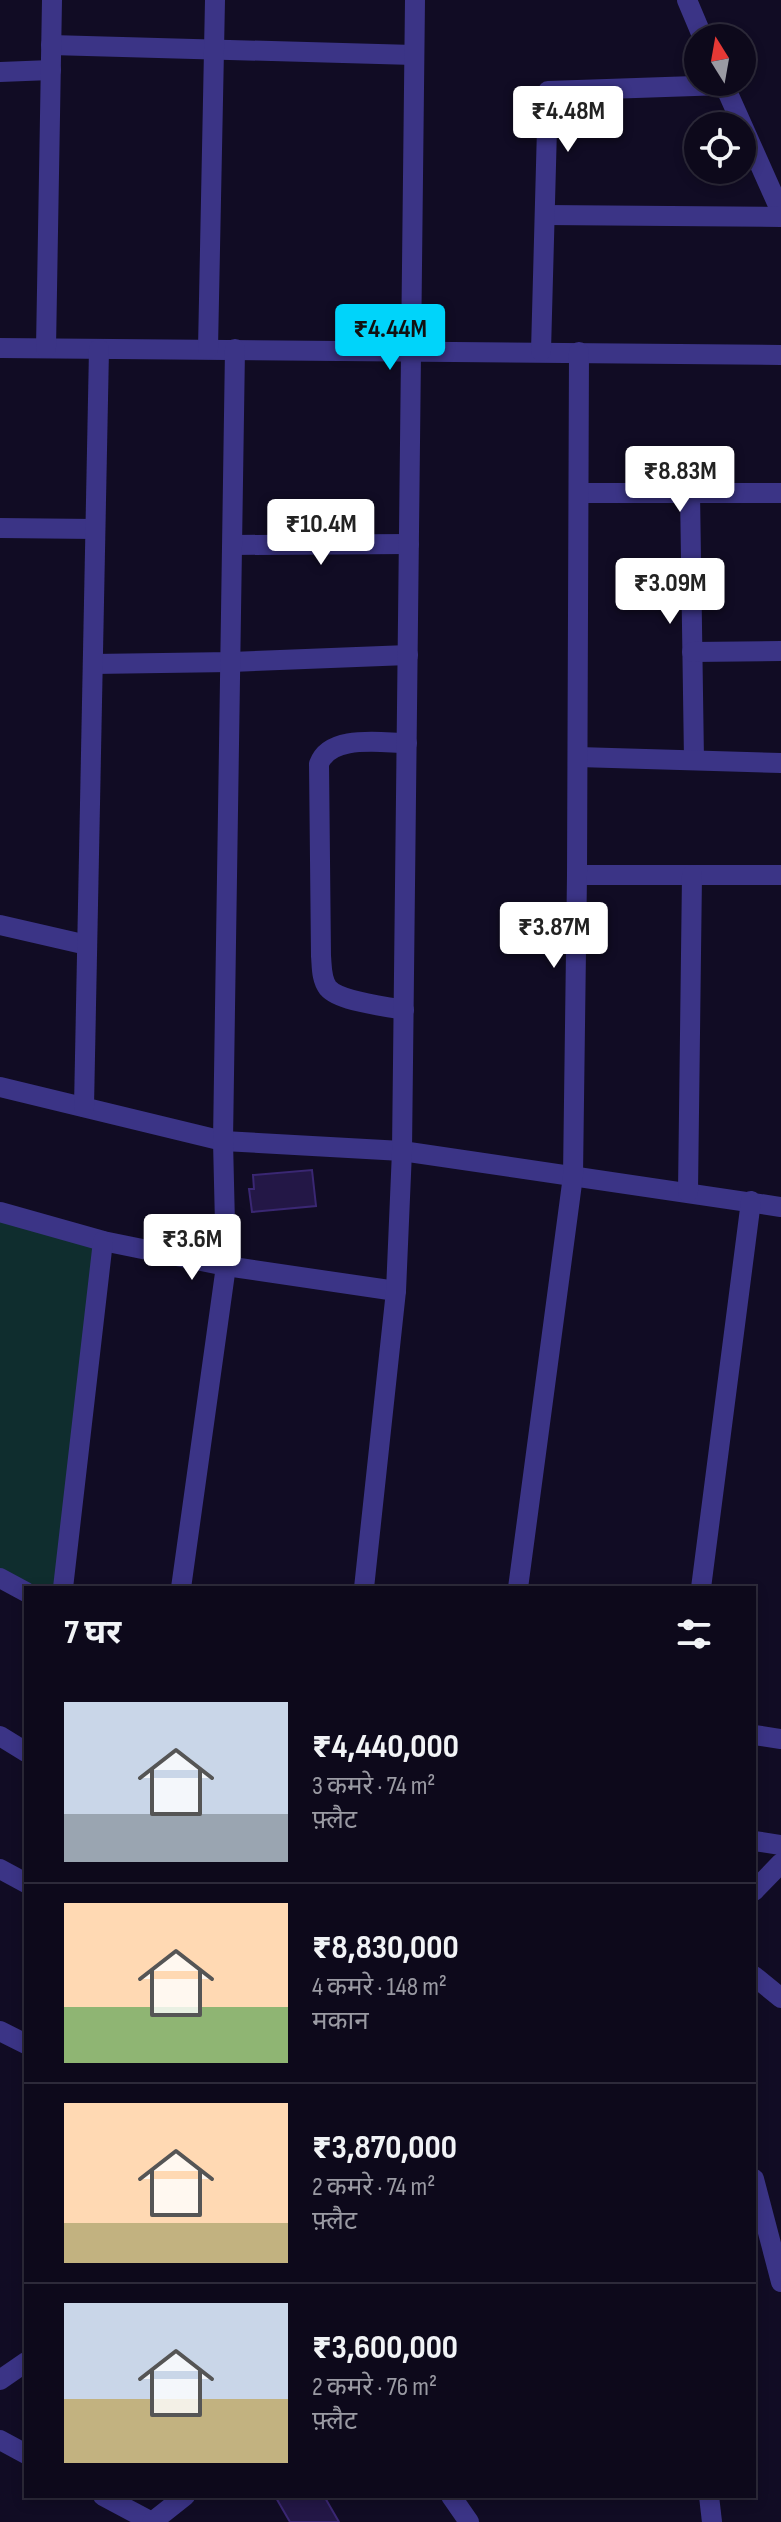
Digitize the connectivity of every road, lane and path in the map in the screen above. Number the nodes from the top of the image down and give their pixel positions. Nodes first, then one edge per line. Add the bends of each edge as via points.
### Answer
1 (52, 0) edge
2 (215, 0) edge
3 (415, 0) edge
4 (687, 0) edge
5 (697, 24) edge
6 (51, 45) junction
7 (214, 50) junction
8 (414, 55) junction
9 (51, 70) junction
10 (0, 72) edge
11 (684, 86) edge
12 (729, 96) edge
13 (545, 215) junction
14 (781, 215) edge
15 (0, 348) edge
16 (46, 348) junction
17 (99, 349) junction
18 (208, 349) junction
19 (235, 349) junction
20 (412, 351) junction
21 (541, 351) junction
22 (579, 352) junction
23 (781, 355) edge
24 (690, 492) junction
25 (579, 493) junction
26 (781, 493) edge
27 (0, 528) edge
28 (95, 529) junction
29 (409, 544) junction
30 (233, 545) junction
31 (781, 651) edge
32 (692, 652) junction
33 (408, 655) junction
34 (231, 662) junction
35 (93, 664) junction
36 (407, 743) junction
37 (578, 757) junction
38 (694, 760) junction
39 (781, 763) edge
40 (577, 875) junction
41 (692, 875) junction
42 (781, 875) edge
43 (0, 925) edge
44 (87, 945) junction
45 (404, 1010) junction
46 (0, 1087) edge
47 (84, 1107) junction
48 (223, 1141) junction
49 (402, 1151) junction
50 (573, 1176) junction
51 (688, 1192) junction
52 (751, 1201) junction
53 (781, 1207) edge
54 (0, 1212) edge
55 (103, 1241) junction
56 (226, 1266) junction
57 (396, 1291) junction
58 (0, 1578) edge
59 (63, 1586) edge
60 (181, 1586) edge
61 (364, 1586) edge
62 (518, 1586) edge
63 (701, 1586) edge
64 (24, 1591) edge
65 (756, 1735) edge
66 (0, 1736) edge
67 (781, 1739) edge
68 (24, 1751) edge
69 (756, 1841) edge
70 (781, 1845) edge
71 (781, 1863) edge
72 (0, 1869) edge
73 (24, 1882) edge
74 (756, 1889) edge
75 (756, 1977) edge
76 (778, 1990) edge
77 (0, 2031) edge
78 (24, 2043) edge
79 (756, 2187) edge
80 (781, 2282) edge
81 (24, 2363) edge
82 (0, 2380) edge
83 (0, 2440) edge
84 (24, 2453) edge
85 (107, 2498) edge
86 (182, 2498) edge
87 (452, 2498) edge
88 (709, 2498) edge
89 (152, 2522) edge
90 (469, 2522) edge
91 (712, 2522) edge

1 - 6 street
2 - 7 street
3 - 8 street
4 - 5 street
6 - 7 street
6 - 9 street
7 - 8 street
7 - 18 street
8 - 20 street
9 - 10 street
9 - 16 street
11 - 13 street via 548,91
12 - 14 street
13 - 14 street
13 - 21 street
15 - 16 street
16 - 17 street
17 - 18 street
17 - 28 street
18 - 19 street
19 - 20 street
19 - 30 street
20 - 21 street
20 - 29 street
21 - 22 street
22 - 23 street
22 - 25 street
24 - 25 street
24 - 26 street
24 - 32 street
25 - 37 street
27 - 28 street
28 - 35 street
29 - 30 street
29 - 33 street
30 - 34 street
31 - 32 street
32 - 38 street
33 - 34 street
33 - 36 street
34 - 35 street
34 - 48 street
35 - 44 street
36 - 45 street
36 - 45 street via 341,745 327,751 319,764 325,983 341,996
37 - 38 street
37 - 40 street
38 - 39 street
40 - 41 street
40 - 50 street
41 - 42 street
41 - 51 street
43 - 44 street
44 - 47 street
45 - 49 street
46 - 47 street
47 - 48 street
48 - 49 street
48 - 56 street
49 - 50 street
49 - 57 street
50 - 51 street
50 - 62 street
51 - 52 street
52 - 53 street
52 - 63 street
54 - 55 street
55 - 56 street
55 - 59 street
56 - 57 street
56 - 60 street
57 - 61 street
58 - 64 street
65 - 67 street
66 - 68 street
69 - 70 street
71 - 74 street
72 - 73 street
75 - 76 street
77 - 78 street
79 - 80 street
81 - 82 street
83 - 84 street
85 - 89 street
86 - 89 street
87 - 90 street
88 - 91 street

